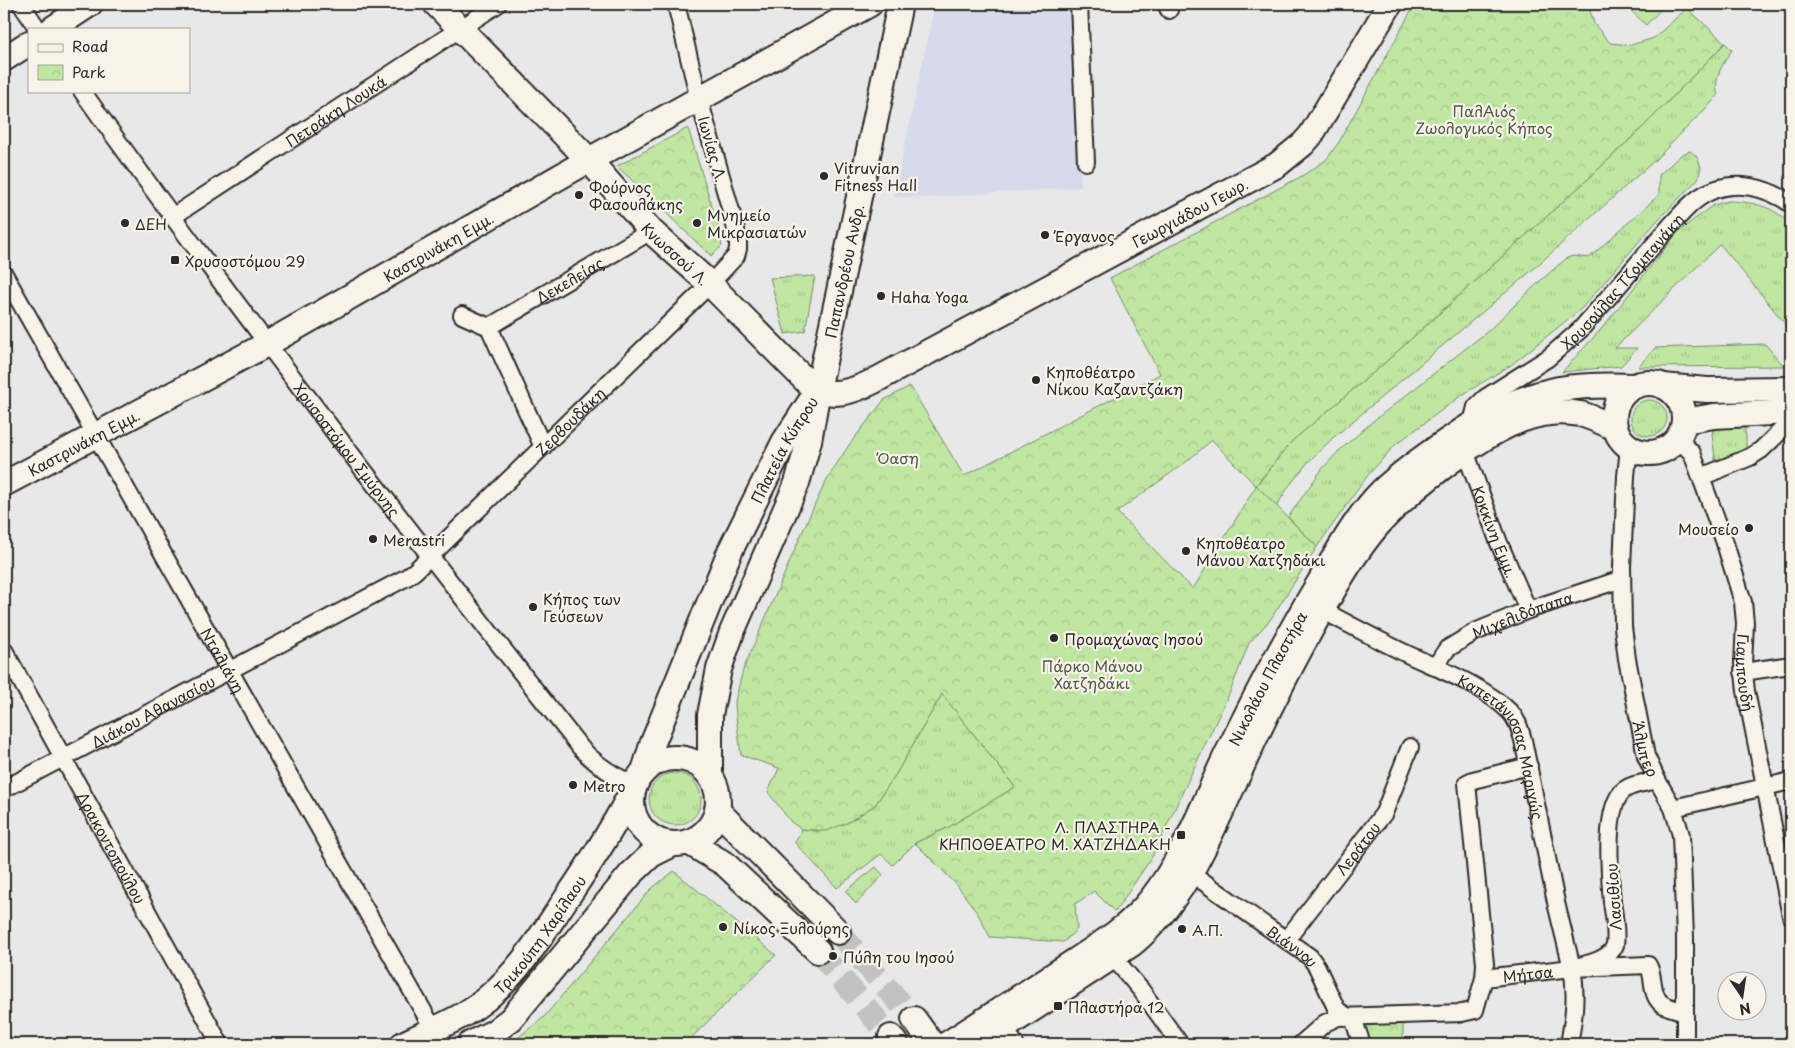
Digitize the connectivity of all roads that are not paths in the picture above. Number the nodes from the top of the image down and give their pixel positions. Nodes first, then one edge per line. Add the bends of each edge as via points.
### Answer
1 (21, 4) edge
2 (90, 4) edge
3 (436, 4) edge
4 (498, 4) edge
5 (676, 4) edge
6 (870, 4) edge
7 (900, 4) edge
8 (1079, 4) edge
9 (1390, 4) edge
10 (37, 28) edge
11 (54, 28) edge
12 (460, 28) junction
13 (28, 44) edge
14 (4, 59) edge
15 (83, 92) edge
16 (698, 100) junction
17 (589, 160) junction
18 (1086, 162) dead end
19 (1791, 204) edge
20 (172, 217) junction
21 (651, 232) junction
22 (4, 274) edge
23 (710, 284) junction
24 (462, 315) dead end
25 (489, 327) junction
26 (267, 344) junction
27 (1634, 386) junction
28 (1663, 386) junction
29 (1791, 389) edge
30 (818, 390) junction
31 (1791, 412) edge
32 (1791, 421) edge
33 (1472, 423) junction
34 (1679, 432) junction
35 (95, 434) junction
36 (1622, 438) junction
37 (543, 447) junction
38 (1465, 451) junction
39 (1701, 477) junction
40 (4, 484) edge
41 (430, 558) junction
42 (1622, 579) junction
43 (1322, 610) junction
44 (1528, 610) junction
45 (4, 650) edge
46 (1791, 664) edge
47 (1435, 667) junction
48 (229, 670) junction
49 (1743, 672) junction
50 (1410, 747) dead end
51 (63, 759) junction
52 (1529, 766) junction
53 (710, 775) junction
54 (639, 778) junction
55 (1657, 780) junction
56 (1791, 781) edge
57 (1764, 786) junction
58 (4, 789) edge
59 (1673, 808) junction
60 (717, 810) junction
61 (680, 843) junction
62 (1191, 873) junction
63 (1791, 915) edge
64 (838, 932) tunnel mouth
65 (1287, 939) junction
66 (818, 951) tunnel mouth
67 (1114, 957) junction
68 (1572, 968) junction
69 (1484, 978) junction
70 (1685, 1012) junction
71 (1346, 1016) junction
72 (914, 1019) tunnel mouth
73 (1010, 1036) edge
74 (438, 1037) edge
75 (220, 1044) edge
76 (403, 1044) edge
77 (470, 1044) edge
78 (932, 1044) edge
79 (947, 1044) edge
80 (979, 1044) edge
81 (1180, 1044) edge
82 (1301, 1044) edge
83 (1362, 1044) edge
84 (1569, 1044) edge
85 (1685, 1044) edge

1 - 10 street
2 - 11 main road
3 - 12 main road, Κνωσσού Λ.
4 - 12 street, Πετράκη Λουκά
5 - 16 street, Ιωνίας Λ.
6 - 16 main road, Καστρινάκη Εμμ.
7 - 30 main road, Παπανδρέου Ανδρ.
8 - 18 street
9 - 30 main road, Γεωργιάδου Γεωρ. via 1311,134 1277,165 874,381 843,393
12 - 17 main road, Κνωσσού Λ.
12 - 20 street, Πετράκη Λουκά
13 - 14 main road
15 - 20 street, Χρυσοστόμου Σμύρνης
16 - 17 main road, Καστρινάκη Εμμ.
16 - 23 street, Ιωνίας Λ. via 735,225 738,249 736,256
17 - 21 main road, Κνωσσού Λ.
17 - 26 main road, Καστρινάκη Εμμ.
19 - 33 street, Χρυσούλας Τζομπανάκη via 1764,190 1741,185 1706,193 1672,224 1580,330 1548,358 1485,398 1476,407
20 - 26 street, Χρυσοστόμου Σμύρνης
21 - 23 main road, Κνωσσού Λ.
21 - 25 street, Δεκελείας
22 - 35 street, Νταλιάνη
23 - 30 main road, Κνωσσού Λ.
23 - 37 street, Ζερβουδάκη
24 - 25 street
25 - 37 street
26 - 35 main road, Καστρινάκη Εμμ.
26 - 41 street, Χρυσοστόμου Σμύρνης
27 - 28 main road via 1649,383
27 - 33 main road, Νικολάου Πλαστήρα via 1559,389 1520,399
27 - 36 main road via 1623,394 1614,415
28 - 29 main road via 1714,390
28 - 34 main road via 1680,401 1683,412
30 - 53 main road, Πλατεία Κύπρου via 801,472 719,669 710,715
30 - 54 main road, Πλατεία Κύπρου via 784,442 730,551
31 - 34 main road via 1714,416
32 - 39 street via 1750,457
33 - 79 main road, Νικολάου Πλαστήρα via 1418,460 1383,491 1347,536 1286,638 1181,854 1150,900 1107,939
34 - 36 main road via 1666,448 1652,453 1641,452
34 - 39 street, Γιαμπουδή
35 - 40 main road, Καστρινάκη Εμμ.
35 - 48 street, Νταλιάνη
36 - 38 main road, Νικολάου Πλαστήρα via 1580,414 1557,412 1539,414 1509,425
36 - 42 street, Άλμπερ via 1626,476
37 - 41 street, Ζερβουδάκη
38 - 43 main road, Νικολάου Πλαστήρα via 1406,496 1377,527
38 - 44 street, Κοκκίνη Εμμ.
39 - 49 street, Γιαμπουδή via 1742,602 1746,622
41 - 48 street, Διάκου Αθανασίου via 407,577
41 - 54 street, Χρυσοστόμου Σμύρνης via 589,758 603,769
42 - 44 street, Μιχελιδόπαπα
42 - 55 street, Άλμπερ via 1627,659 1646,756
43 - 47 street, Καπετάνισσας Μαριγώς
43 - 62 main road, Νικολάου Πλαστήρα via 1265,715
44 - 47 street, Μιχελιδόπαπα via 1454,643
45 - 51 street, Δρακοντοπούλου
46 - 49 street
47 - 52 street, Καπετάνισσας Μαριγώς via 1478,689 1512,713 1519,726
48 - 51 street, Διάκου Αθανασίου
48 - 74 street, Νταλιάνη
49 - 57 street, Γιαμπουδή
50 - 65 street, Λεράτου via 1384,813
51 - 58 street, Διάκου Αθανασίου
51 - 75 street, Δρακοντοπούλου
52 - 68 street, Καπετάνισσας Μαριγώς
52 - 69 street via 1468,783
53 - 54 main road via 682,759 660,761
53 - 60 main road via 718,796
54 - 61 main road via 632,804 640,824 650,836
54 - 74 main road, Τρικούπη Χαρίλαου via 597,854 520,966 499,989
55 - 59 street, Άλμπερ
55 - 68 street, Λασιθίου via 1622,792 1612,815 1609,836 1616,940 1613,950 1600,959
56 - 57 street
57 - 59 street
57 - 63 street, Γιαμπουδή
59 - 70 street, Άλμπερ via 1680,828 1682,855
60 - 61 main road via 699,837
60 - 64 main road
61 - 66 main road via 725,864
61 - 77 main road via 651,854 511,1019
62 - 65 street, Βιάννου
62 - 67 main road, Νικολάου Πλαστήρα via 1154,924
65 - 71 street, Βιάννου via 1314,962 1334,1005
67 - 73 main road, Νικολάου Πλαστήρα
67 - 81 street
68 - 69 street, Μήτσα
68 - 70 street via 1648,965 1655,996 1662,1004
68 - 84 street via 1576,994
69 - 71 street via 1474,1010
70 - 85 street, Άλμπερ
71 - 82 street via 1330,1020
71 - 83 street, Βιάννου via 1355,1024
72 - 78 main road
73 - 80 main road, Νικολάου Πλαστήρα
74 - 76 main road, Τρικούπη Χαρίλαου

